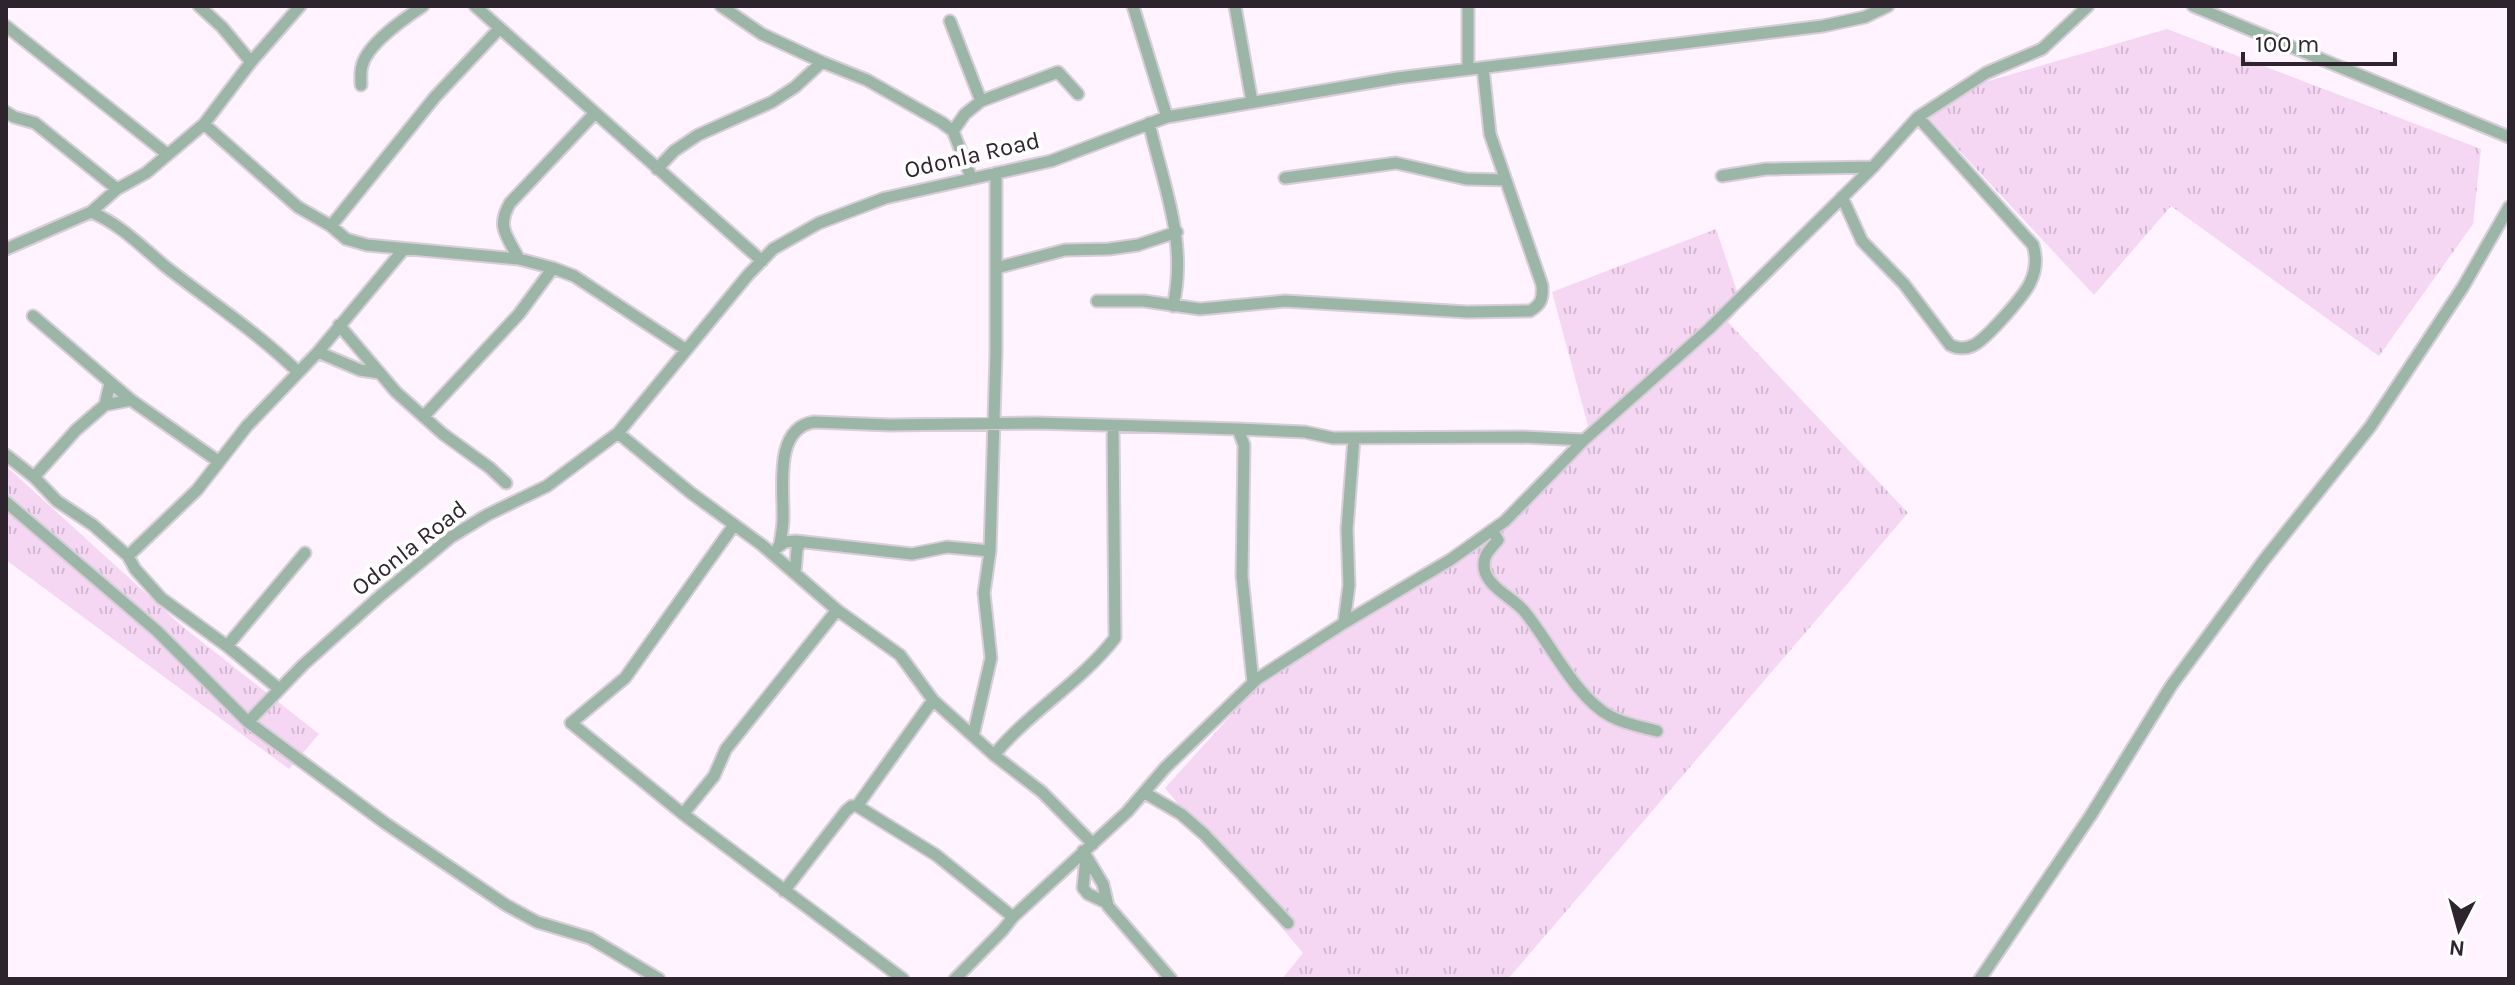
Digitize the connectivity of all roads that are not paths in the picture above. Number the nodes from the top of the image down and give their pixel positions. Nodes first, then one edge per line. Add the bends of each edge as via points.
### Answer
1 (199, 6) edge
2 (300, 6) edge
3 (423, 6) edge
4 (475, 6) edge
5 (721, 6) edge
6 (1133, 6) edge
7 (1235, 6) edge
8 (1468, 6) edge
9 (1888, 6) edge
10 (2088, 6) edge
11 (2193, 6) edge
12 (738, 11) edge
13 (950, 21) dead end
14 (6, 26) edge
15 (499, 29) junction
16 (251, 62) junction
17 (822, 62) junction
18 (1483, 68) junction
19 (1468, 69) junction
20 (361, 85) dead end
21 (1078, 94) dead end
22 (981, 101) junction
23 (1252, 102) junction
24 (6, 112) edge
25 (594, 114) junction
26 (1167, 117) junction
27 (1918, 117) junction
28 (1149, 123) junction
29 (204, 124) junction
30 (953, 131) junction
31 (2509, 137) edge
32 (167, 154) junction
33 (1873, 167) junction
34 (657, 169) junction
35 (996, 173) junction
36 (1722, 176) dead end
37 (971, 177) junction
38 (1285, 178) dead end
39 (1506, 180) junction
40 (117, 189) junction
41 (1842, 197) junction
42 (2509, 207) edge
43 (91, 212) junction
44 (331, 226) junction
45 (1177, 232) junction
46 (6, 249) edge
47 (404, 249) junction
48 (519, 259) junction
49 (762, 261) junction
50 (553, 268) junction
51 (996, 268) junction
52 (1097, 301) dead end
53 (1173, 306) junction
54 (33, 316) dead end
55 (339, 325) junction
56 (685, 349) junction
57 (318, 352) junction
58 (298, 372) junction
59 (380, 373) junction
60 (110, 383) junction
61 (131, 400) junction
62 (105, 405) junction
63 (425, 415) junction
64 (994, 423) junction
65 (1113, 426) junction
66 (1238, 429) junction
67 (618, 433) junction
68 (1354, 438) junction
69 (1584, 440) junction
70 (6, 455) edge
71 (218, 461) junction
72 (34, 477) junction
73 (506, 483) dead end
74 (6, 502) edge
75 (784, 521) junction
76 (734, 525) junction
77 (1492, 530) junction
78 (799, 541) junction
79 (776, 549) junction
80 (990, 551) junction
81 (305, 553) dead end
82 (128, 556) junction
83 (795, 573) junction
84 (837, 610) junction
85 (1344, 623) junction
86 (227, 646) junction
87 (1253, 683) junction
88 (278, 688) junction
89 (933, 700) junction
90 (248, 722) junction
91 (1657, 731) dead end
92 (973, 736) junction
93 (994, 755) junction
94 (1145, 793) junction
95 (857, 806) junction
96 (683, 814) junction
97 (1087, 851) junction
98 (784, 891) junction
99 (1105, 902) junction
100 (1013, 917) junction
101 (1288, 923) dead end
102 (659, 979) edge
103 (903, 979) edge
104 (955, 979) edge
105 (1171, 979) edge
106 (1980, 979) edge

1 - 16 street
2 - 16 street
3 - 20 street via 367,55
4 - 15 street
5 - 12 street
6 - 26 street
7 - 23 street
8 - 19 street
9 - 18 street, Odonla Road via 1823,26
10 - 27 street via 2042,49 1986,73
11 - 31 street
12 - 17 street via 762,34
13 - 22 street
14 - 32 street
15 - 25 street
15 - 44 street via 435,97
16 - 29 street
17 - 30 street via 867,80
17 - 34 street via 772,102 698,135
18 - 19 street, Odonla Road
18 - 39 street via 1490,134
19 - 23 street, Odonla Road
21 - 22 street via 1058,72
22 - 30 street
23 - 26 street, Odonla Road
24 - 40 street via 35,123
25 - 34 street
25 - 48 street via 503,214 504,230
26 - 28 street, Odonla Road
27 - 33 street
27 - 41 street via 2033,245 2030,284 1998,323 1972,346 1950,345 1904,284 1862,241
28 - 35 street, Odonla Road via 1051,161
28 - 45 street
29 - 32 street
29 - 44 street via 287,198
30 - 37 street
32 - 40 street
33 - 36 street via 1766,169
33 - 41 street
34 - 49 street
35 - 37 street, Odonla Road
35 - 51 street
37 - 49 street, Odonla Road via 885,198 819,223
38 - 39 street via 1396,163 1455,178
39 - 53 street via 1542,285 1543,297 1530,311 1285,301 1200,309
40 - 43 street
41 - 69 street via 1709,329
42 - 106 street via 2370,427 2171,686
43 - 46 street
43 - 58 street via 111,221
44 - 47 street via 355,243
45 - 51 street via 1138,245 1065,250
45 - 53 street
47 - 48 street
47 - 55 street
48 - 50 street
49 - 56 street, Odonla Road
50 - 56 street via 574,276
50 - 63 street via 519,314
51 - 64 street
52 - 53 street
54 - 60 street
55 - 57 street
55 - 59 street
56 - 67 street, Odonla Road
57 - 58 street
57 - 59 street
58 - 71 street
59 - 63 street
60 - 61 street
60 - 62 street
61 - 62 street
61 - 71 street
62 - 72 street
63 - 73 street
64 - 65 street
64 - 75 street via 804,424 794,431 786,451
64 - 80 street
65 - 66 street
65 - 93 street via 1115,638
66 - 68 street
66 - 87 street via 1244,445 1242,576
67 - 76 street
67 - 88 street, Odonla Road via 547,486 451,537
68 - 69 street
68 - 85 street
69 - 77 street
70 - 72 street
71 - 82 street via 197,490
72 - 82 street
74 - 90 street via 157,631
75 - 78 street
75 - 79 street
76 - 79 street
76 - 96 street via 625,678 571,723
77 - 85 street
77 - 91 street via 1498,540 1485,553 1484,563 1493,585 1526,614 1588,699 1610,716
78 - 79 street
78 - 80 street via 912,554 947,547
78 - 83 street
79 - 83 street
80 - 92 street via 984,593 991,658
81 - 86 street
82 - 86 street via 161,598
83 - 84 street
84 - 89 street via 900,655
84 - 96 street via 726,749 714,776
85 - 87 street
86 - 88 street
87 - 94 street
88 - 90 street, Odonla Road
89 - 92 street
89 - 95 street
90 - 102 street via 506,905 537,922 590,938
92 - 93 street
93 - 97 street via 1042,792
94 - 97 street
94 - 101 street via 1204,834
95 - 98 street via 846,811
95 - 100 street via 936,855
96 - 98 street
97 - 99 street via 1103,884
97 - 99 street via 1083,888
97 - 100 street
98 - 103 street
99 - 105 street
100 - 104 street

